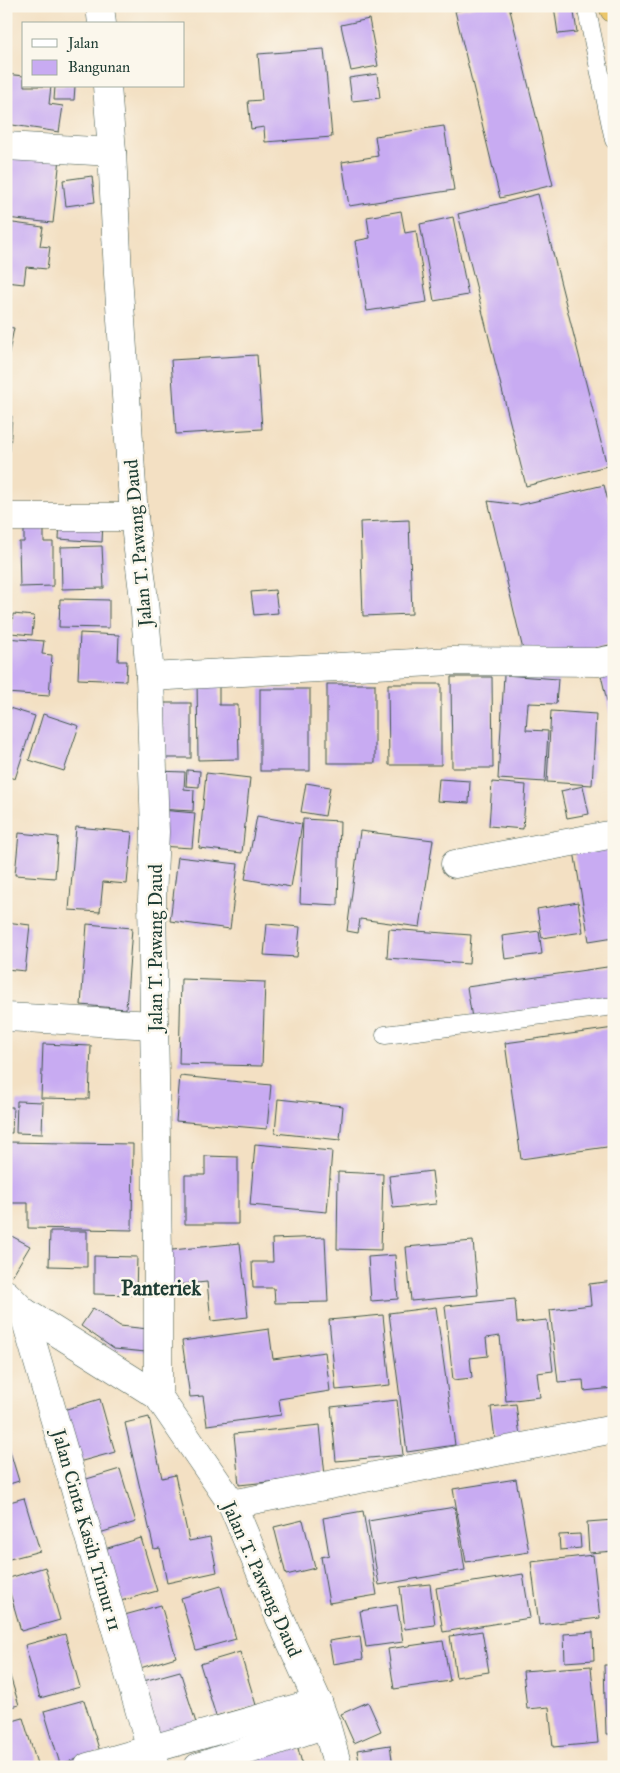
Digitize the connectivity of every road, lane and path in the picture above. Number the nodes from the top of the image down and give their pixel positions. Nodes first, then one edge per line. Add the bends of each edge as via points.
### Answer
1 (100, 6) edge
2 (586, 6) edge
3 (102, 22) edge
4 (107, 88) edge
5 (614, 140) edge
6 (6, 146) edge
7 (112, 152) junction
8 (6, 517) edge
9 (134, 517) junction
10 (614, 659) edge
11 (150, 677) junction
12 (614, 834) edge
13 (455, 864) dead end
14 (614, 1006) edge
15 (6, 1017) edge
16 (154, 1025) junction
17 (385, 1035) dead end
18 (15, 1303) edge
19 (158, 1396) junction
20 (614, 1429) edge
21 (232, 1504) junction
22 (322, 1713) junction
23 (153, 1758) edge
24 (88, 1767) edge
25 (198, 1767) edge
26 (338, 1767) edge

1 - 3 street
2 - 5 lane
4 - 7 street, Jalan T. Pawang Daud
6 - 7 street
7 - 9 street, Jalan T. Pawang Daud
8 - 9 street
9 - 11 street, Jalan T. Pawang Daud
10 - 11 street via 598,662 452,661
11 - 16 street, Jalan T. Pawang Daud via 156,832 152,900
12 - 13 street
14 - 17 lane
15 - 16 street
16 - 19 street, Jalan T. Pawang Daud
18 - 19 street
18 - 23 street, Jalan Cinta Kasih Timur 11
19 - 21 street, Jalan T. Pawang Daud
20 - 21 street
21 - 22 street, Jalan T. Pawang Daud
22 - 23 street
22 - 25 street
22 - 26 street, Jalan T. Pawang Daud
23 - 24 street

